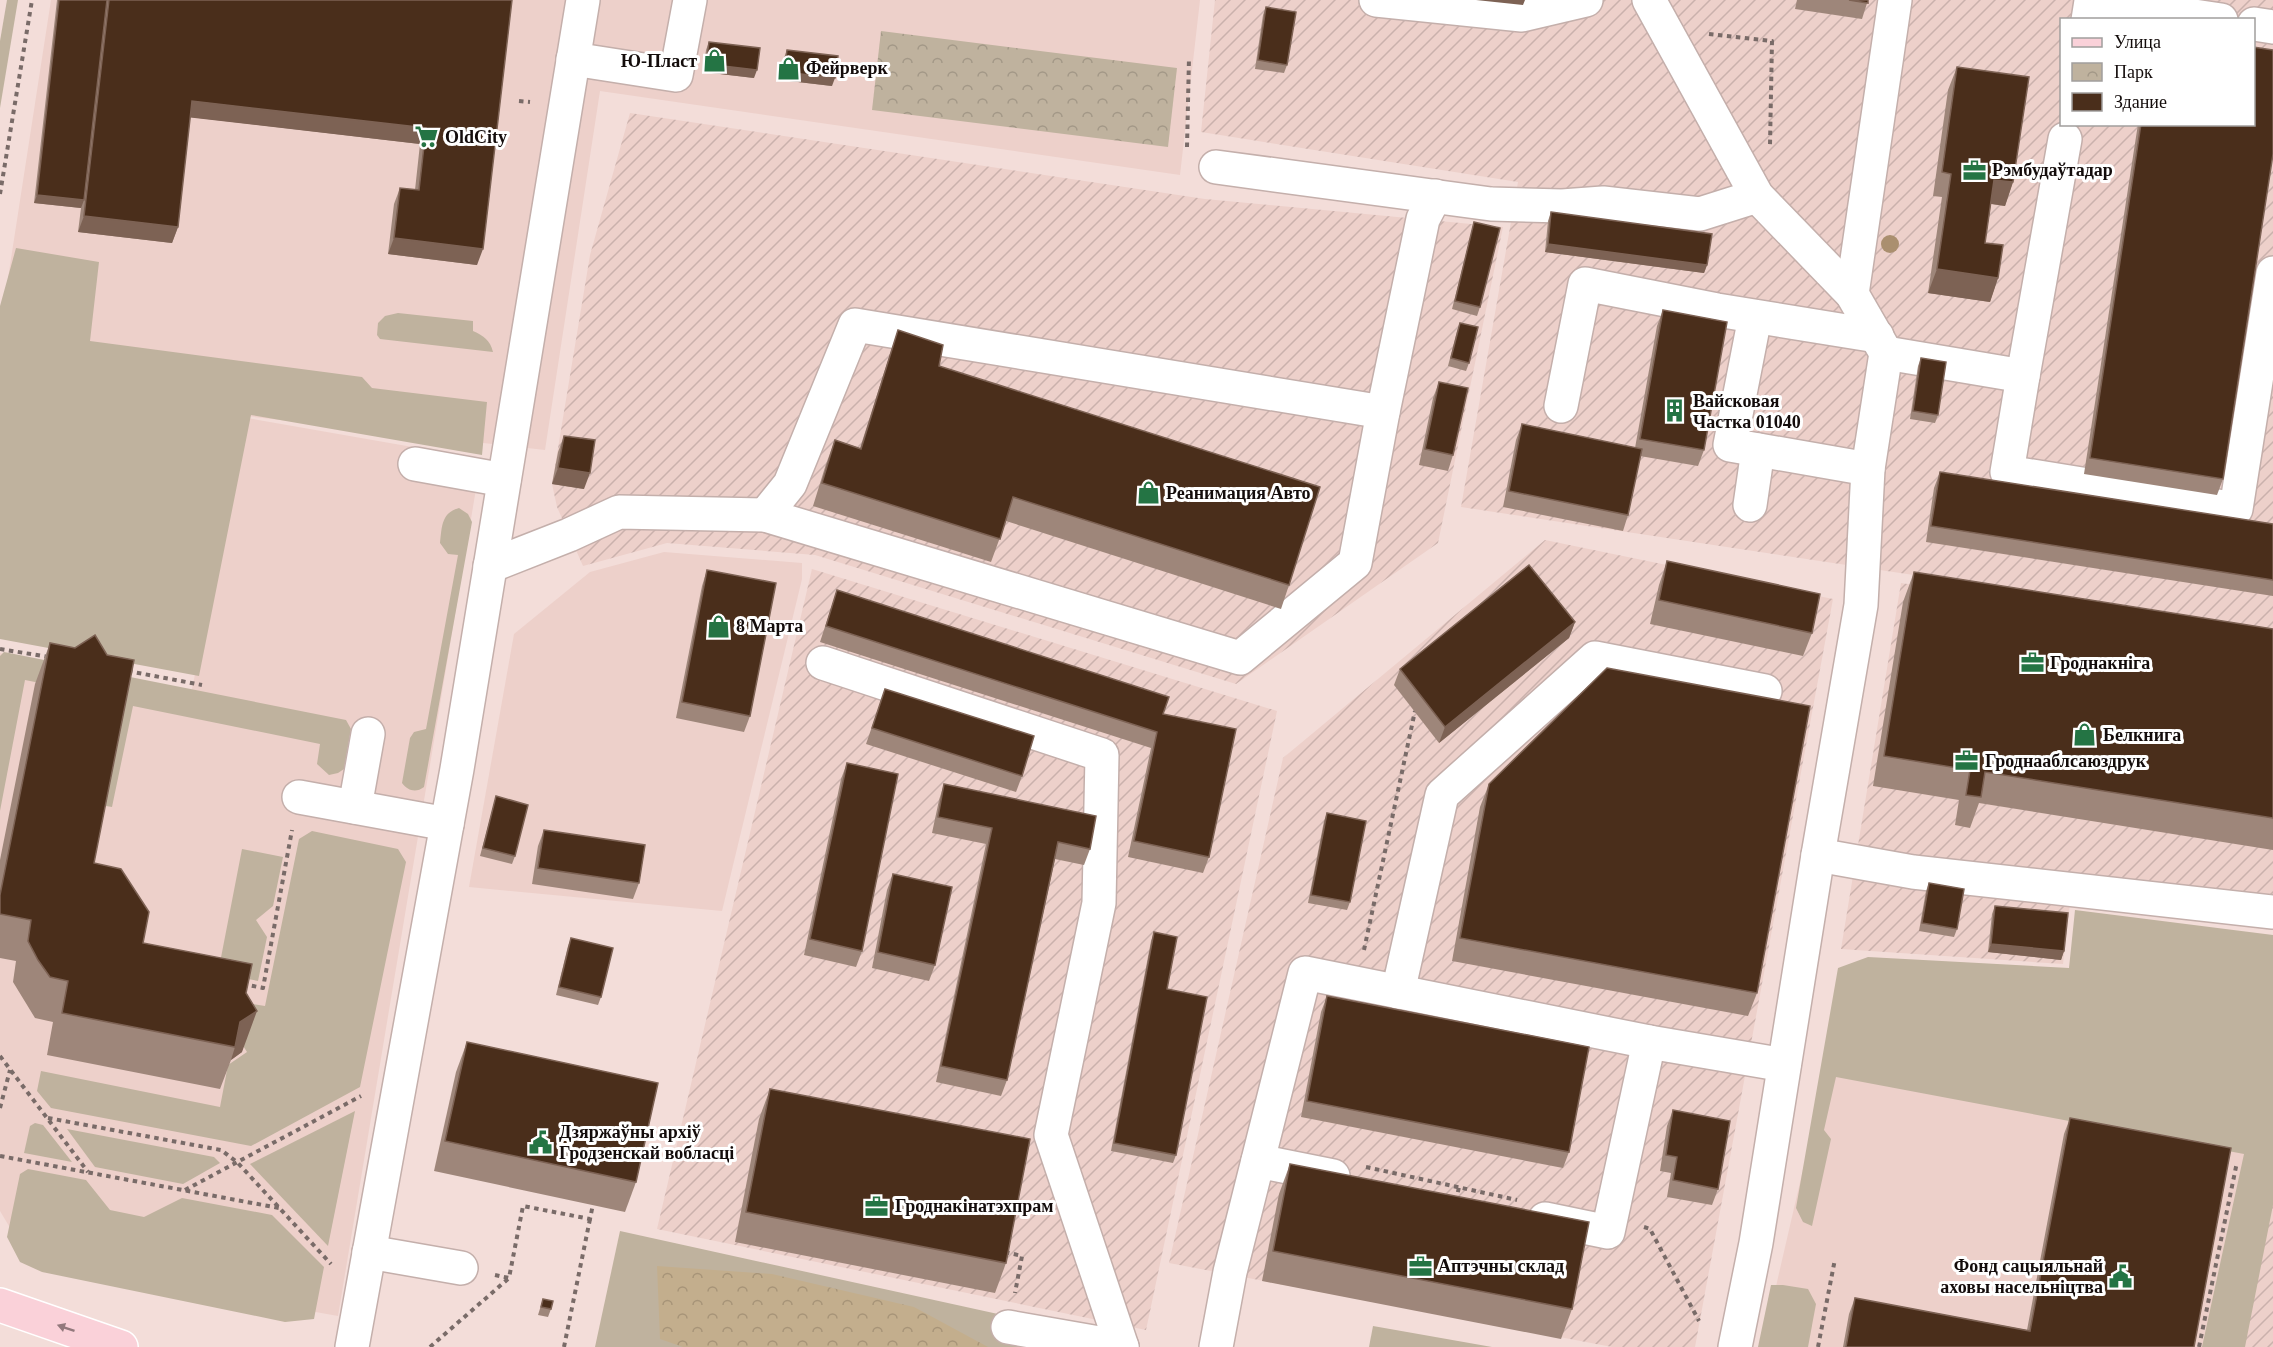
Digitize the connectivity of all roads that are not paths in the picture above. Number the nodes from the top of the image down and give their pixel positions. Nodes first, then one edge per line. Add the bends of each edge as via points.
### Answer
1 (583, 0) edge
2 (690, 0) edge
3 (1376, 0) edge
4 (1586, 0) edge
5 (1649, 0) edge
6 (1895, 0) edge
7 (2091, 0) edge
8 (2088, 18) edge
9 (2208, 18) edge
10 (2255, 24) edge
11 (2273, 27) edge
12 (573, 59) junction
13 (2065, 139) dead end
14 (1216, 167) dead end
15 (1435, 196) junction
16 (1757, 196) junction
17 (2273, 273) edge
18 (1852, 294) junction
19 (1755, 317) junction
20 (1881, 345) junction
21 (2023, 376) junction
22 (1561, 406) dead end
23 (1383, 412) junction
24 (1758, 450) junction
25 (415, 464) dead end
26 (1868, 469) junction
27 (504, 480) junction
28 (1750, 505) dead end
29 (765, 515) junction
30 (490, 566) junction
31 (822, 663) dead end
32 (1765, 691) dead end
33 (368, 734) dead end
34 (298, 797) road end
35 (355, 807) junction
36 (447, 824) junction
37 (1818, 855) junction
38 (2273, 912) edge
39 (1398, 992) junction
40 (1648, 1042) junction
41 (1784, 1065) junction
42 (1258, 1161) junction
43 (1358, 1173) road end
44 (1522, 1208) edge
45 (369, 1252) junction
46 (461, 1268) road end
47 (0, 1305) edge
48 (1008, 1327) road end
49 (122, 1347) edge
50 (352, 1347) edge
51 (1122, 1347) edge
52 (1216, 1347) edge
53 (1735, 1347) edge

1 - 12 lane
2 - 12 lane via 676,75
3 - 4 lane via 1522,15
5 - 16 lane
6 - 18 lane
7 - 8 lane
7 - 9 lane
10 - 11 lane
12 - 27 lane via 509,378
13 - 21 lane
14 - 15 lane
15 - 16 lane via 1491,204 1603,204 1700,214
15 - 23 lane via 1423,219
16 - 18 lane
17 - 21 lane via 2236,509 2007,472
18 - 20 lane
19 - 20 lane
19 - 22 lane via 1585,284
19 - 24 lane via 1730,445
20 - 21 lane
20 - 26 lane
23 - 29 lane via 855,325 790,484
23 - 29 lane via 1355,563 1240,658
24 - 26 lane
24 - 28 lane
25 - 27 lane
26 - 37 lane via 1861,606
27 - 30 lane
29 - 30 lane via 619,512
30 - 36 lane
31 - 51 lane via 1102,754 1099,903 1051,1135
32 - 39 lane via 1595,657 1442,795
33 - 35 lane
34 - 35 lane
35 - 36 lane
36 - 45 lane
37 - 38 lane via 1913,872
37 - 41 lane
39 - 40 lane
39 - 42 lane via 1305,973
40 - 41 lane
40 - 44 lane via 1608,1232
41 - 53 lane
42 - 43 lane
42 - 52 lane
45 - 46 lane
45 - 50 lane
49 -> 47 main road
48 - 51 lane

